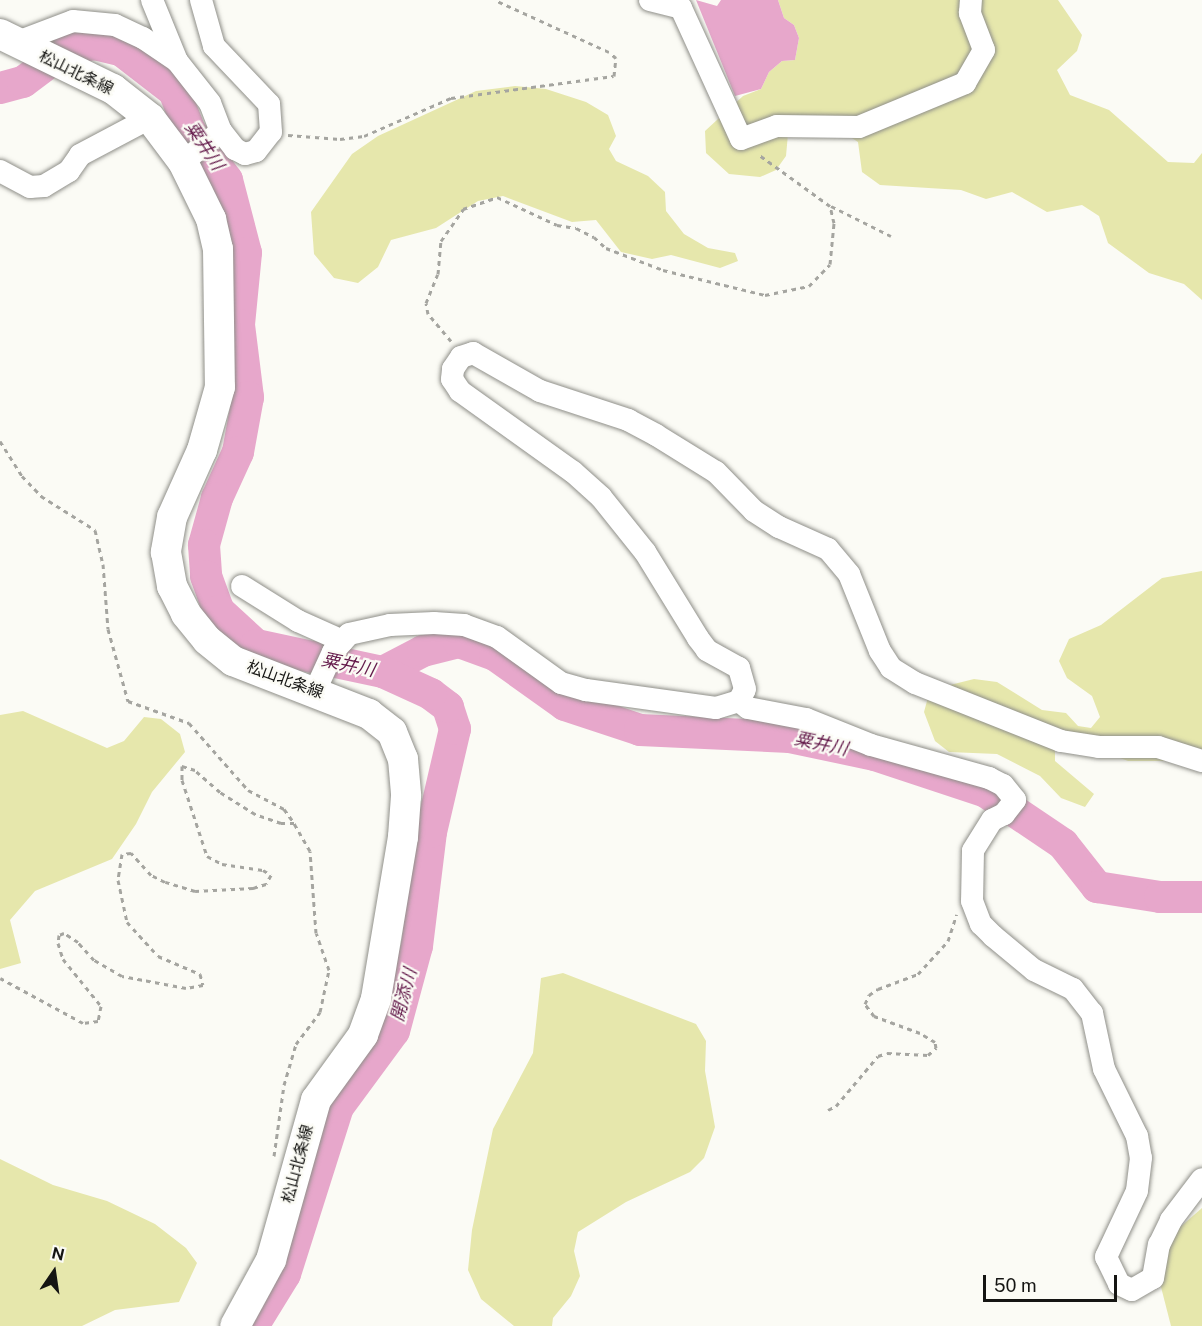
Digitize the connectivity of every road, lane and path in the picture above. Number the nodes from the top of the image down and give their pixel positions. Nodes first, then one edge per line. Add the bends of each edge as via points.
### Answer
1 (152, 0) edge
2 (201, 0) edge
3 (495, 0) edge
4 (650, 0) edge
5 (970, 0) edge
6 (14, 42) edge
7 (177, 61) junction
8 (150, 118) junction
9 (271, 132) junction
10 (219, 133) junction
11 (741, 139) junction
12 (189, 157) junction
13 (0, 171) edge
14 (830, 206) junction
15 (891, 236) dead end
16 (461, 357) junction
17 (0, 441) edge
18 (242, 586) dead end
19 (338, 646) junction
20 (318, 683) junction
21 (739, 701) junction
22 (1202, 761) edge
23 (294, 823) junction
24 (972, 901) junction
25 (0, 978) edge
26 (828, 1110) dead end
27 (273, 1162) dead end
28 (1202, 1179) edge
29 (235, 1326) edge

1 - 7 street
2 - 9 street via 214,46 269,104
3 - 9 path via 609,52 616,58 614,76 450,98 364,136 306,138
4 - 11 street via 681,8
5 - 11 street via 970,13 984,50 965,83 859,127 777,126
6 - 7 street via 73,21 97,22 143,38
6 - 8 main road, 松山北条線 via 113,89
7 - 10 street via 210,103
8 - 12 main road, 松山北条線
8 - 13 street via 80,155 69,171 44,186 30,187
9 - 10 street via 256,151 245,154
10 - 12 street
11 - 14 path
12 - 20 main road, 松山北条線 via 218,249 220,387 212,418 172,517 166,552 172,586 186,614 233,661
14 - 15 path
14 - 16 path via 833,247 822,276 788,293 765,295 663,270 606,248 594,237 556,225 516,203 497,197 478,202 463,209 441,241 438,274 426,303 428,314
16 - 21 street via 453,369 452,380 460,392 573,472 601,497 645,552 698,638 708,650 740,668 746,680
16 - 22 street via 480,354 540,391 628,420 716,472 754,511 828,549 849,574 880,651 891,668 915,683 1061,741 1099,747 1158,747
17 - 23 path via 22,476 41,496 95,530 102,555 108,629 128,701 189,723 248,790 284,809
18 - 19 street
19 - 20 street
19 - 21 street via 349,634 390,625 464,625 497,637 561,684 611,695 716,708
20 - 29 main road, 松山北条線 via 392,732 403,759 403,837 376,999 363,1035 316,1100 272,1260
21 - 24 street via 748,708 806,719 871,745 1003,785 1015,800 992,820 973,850
23 - 25 path via 255,814 195,770 182,766 182,780 207,856 222,864 263,870 271,875 266,884 253,888 195,891 165,882 152,875 131,853 122,854 118,880 127,922 158,956 200,974 203,985 186,988 122,976 94,960 64,933 59,935 58,943 63,959 101,1005 98,1021 83,1023
23 - 27 path via 310,850 316,933 329,970 320,1012 296,1044 284,1085
24 - 26 path via 953,918 948,941 918,974 869,994 865,1004 874,1017 935,1042 932,1053 878,1056 836,1106
24 - 28 street via 981,924 993,936 1034,970 1073,989 1092,1013 1104,1069 1137,1136 1141,1158 1137,1191 1106,1257 1119,1284 1132,1290 1153,1278 1159,1245 1171,1220

